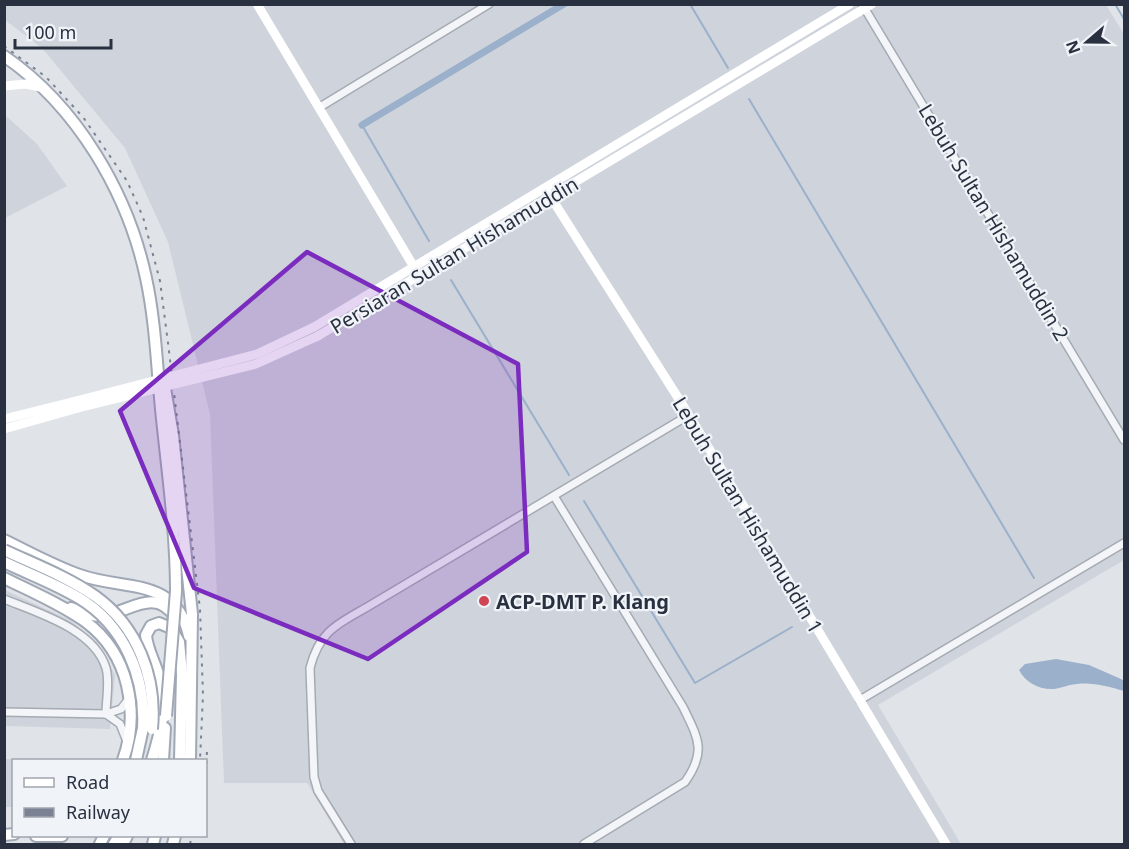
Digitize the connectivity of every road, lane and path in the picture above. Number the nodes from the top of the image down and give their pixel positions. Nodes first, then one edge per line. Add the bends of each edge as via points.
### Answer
1 (257, 4) edge
2 (489, 4) edge
3 (850, 4) edge
4 (866, 6) edge
5 (4, 56) edge
6 (4, 86) edge
7 (40, 87) junction
8 (320, 107) junction
9 (545, 188) junction
10 (551, 197) junction
11 (415, 267) junction
12 (420, 276) junction
13 (152, 318) junction
14 (77, 405) junction
15 (689, 415) junction
16 (4, 419) edge
17 (4, 429) edge
18 (1125, 440) edge
19 (554, 496) junction
20 (4, 540) edge
21 (1125, 543) edge
22 (4, 550) edge
23 (4, 562) edge
24 (4, 578) edge
25 (4, 599) edge
26 (54, 602) junction
27 (187, 658) junction
28 (129, 691) junction
29 (860, 700) junction
30 (4, 712) edge
31 (106, 714) junction
32 (166, 716) junction
33 (148, 728) junction
34 (124, 756) edge
35 (136, 759) edge
36 (146, 759) edge
37 (155, 759) edge
38 (155, 759) edge
39 (163, 759) edge
40 (180, 759) edge
41 (190, 759) edge
42 (351, 844) edge
43 (584, 844) edge
44 (946, 844) edge

1 - 8 street
2 - 8 street
3 - 9 street, Persiaran Sultan Hishamuddin
4 - 10 street, Persiaran Sultan Hishamuddin
4 - 18 street, Lebuh Sultan Hishamuddin 2
5 - 7 main road
6 - 7 street
7 - 13 main road via 82,134 110,179 141,258
8 - 11 street
9 - 10 street, Lebuh Sultan Hishamuddin 1
9 - 11 street, Persiaran Sultan Hishamuddin
10 - 12 street, Persiaran Sultan Hishamuddin
10 - 15 street, Lebuh Sultan Hishamuddin 1
11 - 12 street
11 - 14 street, Persiaran Sultan Hishamuddin, bridge via 314,327 257,354
12 - 14 street, Persiaran Sultan Hishamuddin, bridge via 318,336 256,364
13 - 27 main road via 173,435 192,614
13 - 32 main road, bridge via 175,549 176,591
14 - 16 street, Persiaran Sultan Hishamuddin
14 - 17 street, Persiaran Sultan Hishamuddin
15 - 19 street
15 - 29 street, Lebuh Sultan Hishamuddin 1
19 - 42 street via 329,630 321,639 310,668 314,777 318,791
19 - 43 street via 683,707 697,736 699,750 695,767 685,782
20 - 27 main road via 80,575 144,588 167,598 185,623
21 - 29 street
22 - 33 main road, bridge via 83,588 123,623 148,674 152,697
23 - 33 main road, bridge via 80,598 114,630 128,651 140,684
24 - 26 main road
25 - 31 street via 65,625 90,644 105,666
26 - 27 main road via 96,616 143,602 160,604 177,623
26 - 28 main road via 101,637 119,662
27 - 37 main road via 171,628 162,623 147,631 163,708
27 - 40 main road
27 - 41 main road
28 - 31 street via 125,706
28 - 34 main road via 131,712
29 - 44 street, Lebuh Sultan Hishamuddin 1
30 - 31 street
31 - 34 street via 122,729
32 - 38 main road
32 - 39 main road
33 - 35 main road
33 - 36 main road

